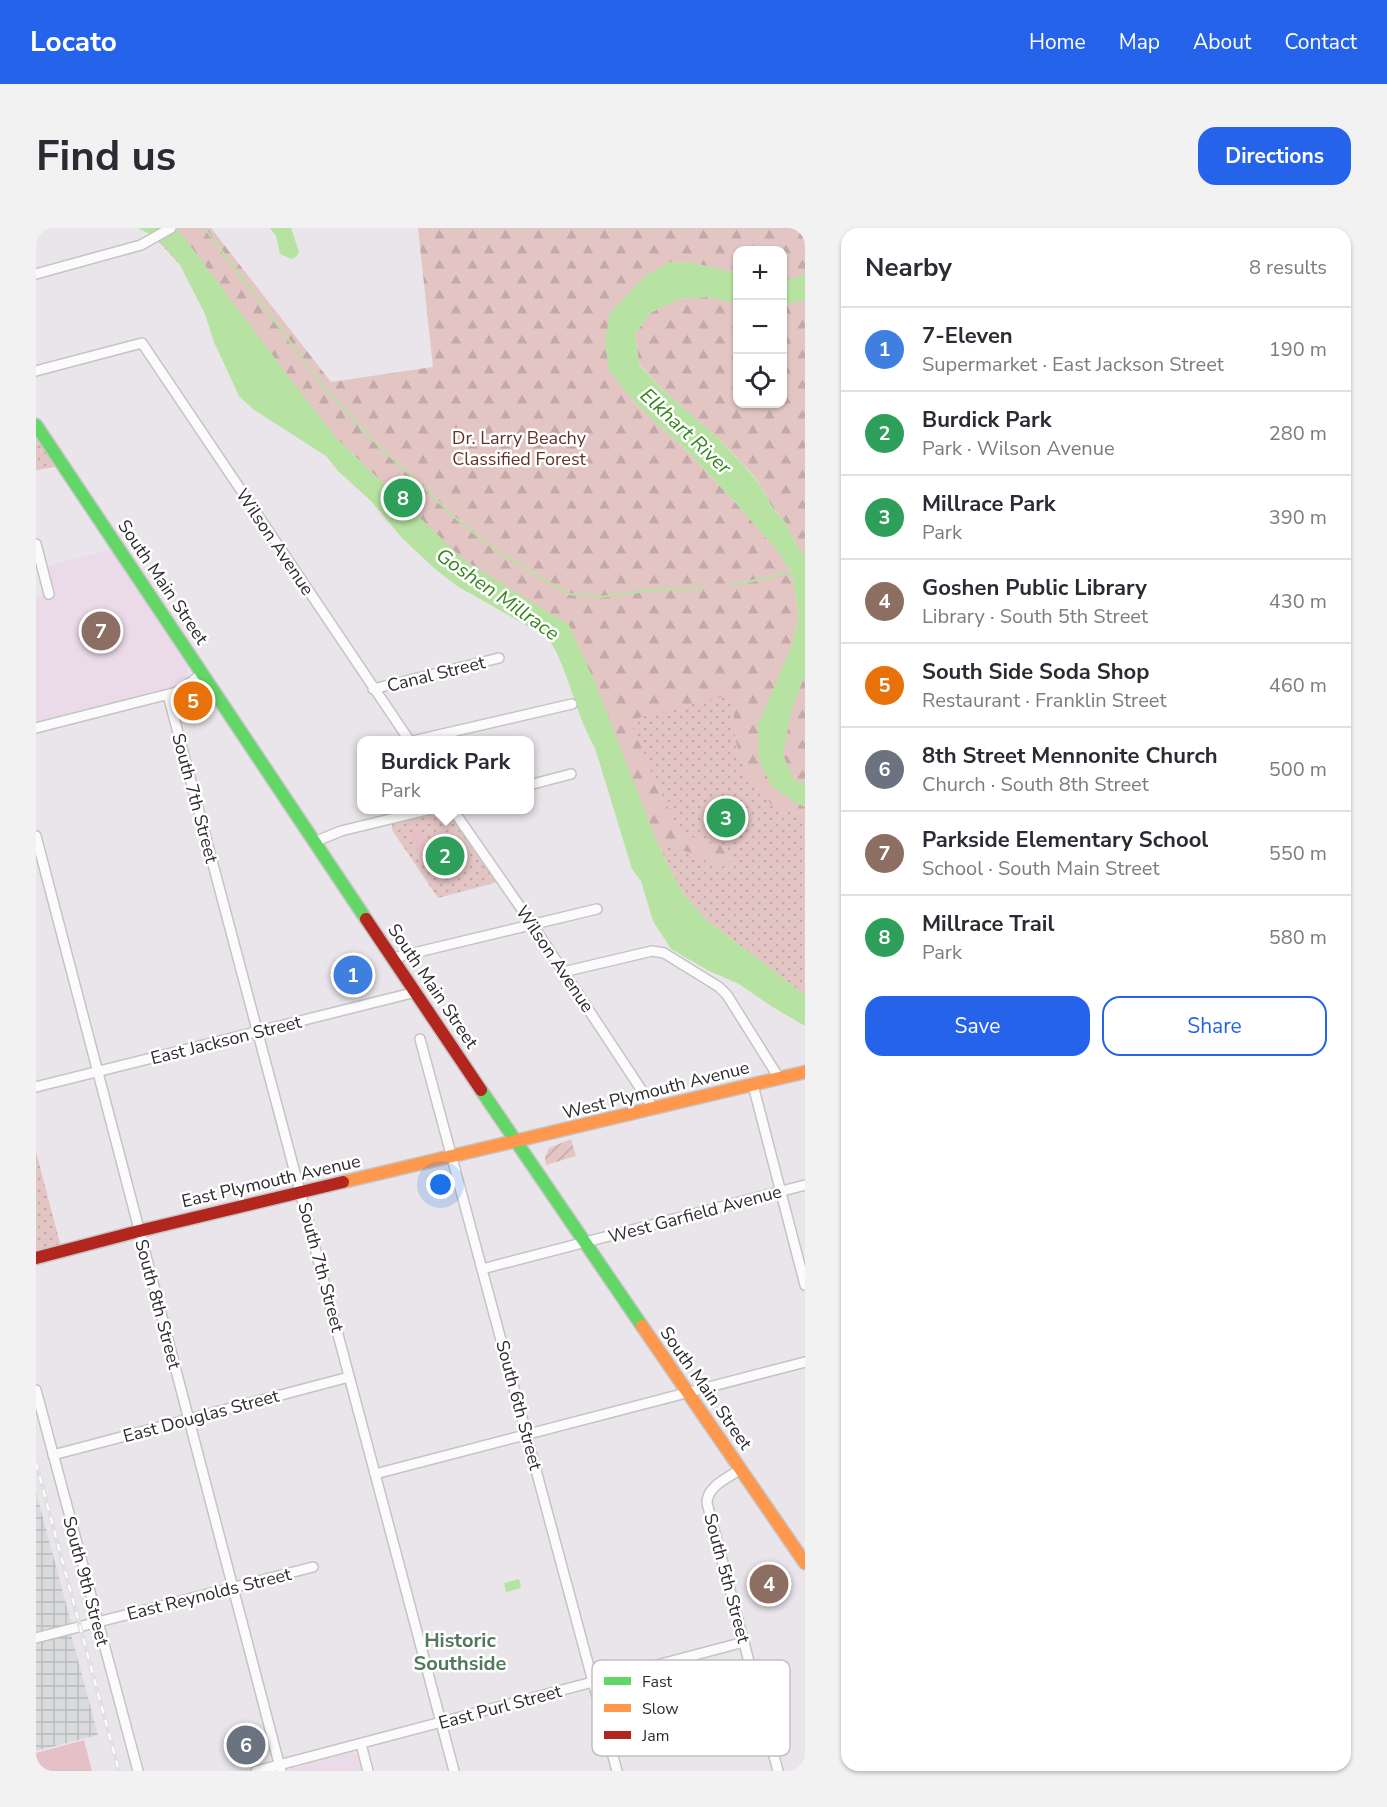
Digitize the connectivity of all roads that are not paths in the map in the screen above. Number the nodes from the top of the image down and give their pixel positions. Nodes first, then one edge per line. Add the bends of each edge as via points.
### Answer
1 (171, 228) edge
2 (36, 274) edge
3 (36, 371) edge
4 (36, 425) edge
5 (36, 544) edge
6 (49, 594) dead end
7 (500, 658) dead end
8 (202, 674) junction
9 (373, 689) junction
10 (168, 695) junction
11 (572, 704) dead end
12 (36, 728) edge
13 (406, 736) edge
14 (438, 736) edge
15 (572, 774) dead end
16 (534, 783) edge
17 (411, 814) edge
18 (456, 814) edge
19 (36, 836) edge
20 (314, 842) junction
21 (597, 909) dead end
22 (532, 924) junction
23 (393, 958) junction
24 (563, 972) junction
25 (416, 992) junction
26 (256, 1032) junction
27 (420, 1039) dead end
28 (97, 1072) junction
29 (805, 1072) edge
30 (779, 1078) junction
31 (753, 1085) junction
32 (36, 1087) edge
33 (654, 1109) junction
34 (516, 1141) junction
35 (452, 1156) junction
36 (805, 1185) edge
37 (780, 1192) junction
38 (301, 1193) junction
39 (140, 1231) junction
40 (585, 1242) junction
41 (36, 1258) edge
42 (482, 1269) junction
43 (805, 1285) edge
44 (805, 1362) edge
45 (350, 1377) junction
46 (36, 1390) edge
47 (688, 1393) junction
48 (189, 1420) junction
49 (526, 1435) junction
50 (53, 1455) junction
51 (741, 1469) junction
52 (375, 1474) junction
53 (805, 1563) edge
54 (313, 1567) dead end
55 (233, 1588) junction
56 (98, 1622) junction
57 (36, 1638) edge
58 (744, 1642) junction
59 (676, 1660) edge
60 (749, 1660) edge
61 (592, 1675) edge
62 (592, 1683) edge
63 (441, 1722) junction
64 (361, 1744) junction
65 (613, 1756) edge
66 (774, 1756) edge
67 (280, 1768) edge
68 (138, 1771) edge
69 (256, 1771) edge
70 (368, 1771) edge
71 (454, 1771) edge
72 (617, 1771) edge
73 (778, 1771) edge

1 - 2 street via 135,248
3 - 9 street, Wilson Avenue via 142,343
4 - 8 main road, South Main Street
5 - 6 street
7 - 9 street, Canal Street
8 - 10 street
8 - 20 main road, South Main Street
9 - 13 street, Wilson Avenue
10 - 12 street
10 - 26 street, South 7th Street
11 - 14 street
15 - 16 street
17 - 20 street via 341,831
18 - 22 street, Wilson Avenue
19 - 28 street, South 8th Street
20 - 23 main road, South Main Street
21 - 22 street
22 - 23 street
22 - 24 street, Wilson Avenue
23 - 25 main road, South Main Street
24 - 30 street via 652,951 664,952 727,995
24 - 33 street, Wilson Avenue
25 - 26 street, East Jackson Street
25 - 34 main road, South Main Street
26 - 28 street, East Jackson Street
26 - 38 street, South 7th Street
27 - 35 street, South 6th Street
28 - 32 street, East Jackson Street
28 - 39 street, South 8th Street
29 - 30 main road, West Plymouth Avenue
30 - 31 main road, West Plymouth Avenue
31 - 33 main road, West Plymouth Avenue
31 - 37 street
33 - 34 main road, West Plymouth Avenue
34 - 35 main road, East Plymouth Avenue
34 - 40 main road, South Main Street
35 - 38 main road, East Plymouth Avenue
35 - 42 street, South 6th Street
36 - 37 street, West Garfield Avenue
37 - 40 street, West Garfield Avenue
37 - 43 street
38 - 39 main road, East Plymouth Avenue
38 - 45 street, South 7th Street
39 - 41 main road, East Plymouth Avenue
39 - 48 street, South 8th Street
40 - 42 street, West Garfield Avenue
40 - 47 main road, South Main Street
42 - 49 street, South 6th Street
44 - 47 street
45 - 48 street, East Douglas Street
45 - 52 street, South 7th Street
46 - 50 street, South 9th Street
47 - 49 street
47 - 51 main road, South Main Street
48 - 50 street, East Douglas Street
48 - 55 street, South 8th Street
49 - 52 street
49 - 61 street, South 6th Street
50 - 56 street, South 9th Street
51 - 53 main road, South Main Street
51 - 58 street, South 5th Street via 715,1487 706,1499
52 - 63 street, South 7th Street
54 - 55 street, East Reynolds Street
55 - 56 street, East Reynolds Street
55 - 67 street, South 8th Street
56 - 57 street, East Reynolds Street
56 - 68 street, South 9th Street
58 - 59 street, East Purl Street
58 - 60 street, South 5th Street
62 - 63 street, East Purl Street
63 - 64 street, East Purl Street
63 - 71 street, South 7th Street
64 - 67 street, East Purl Street
64 - 70 street
65 - 72 street, South 6th Street
66 - 73 street, South 5th Street
67 - 69 street, East Purl Street

